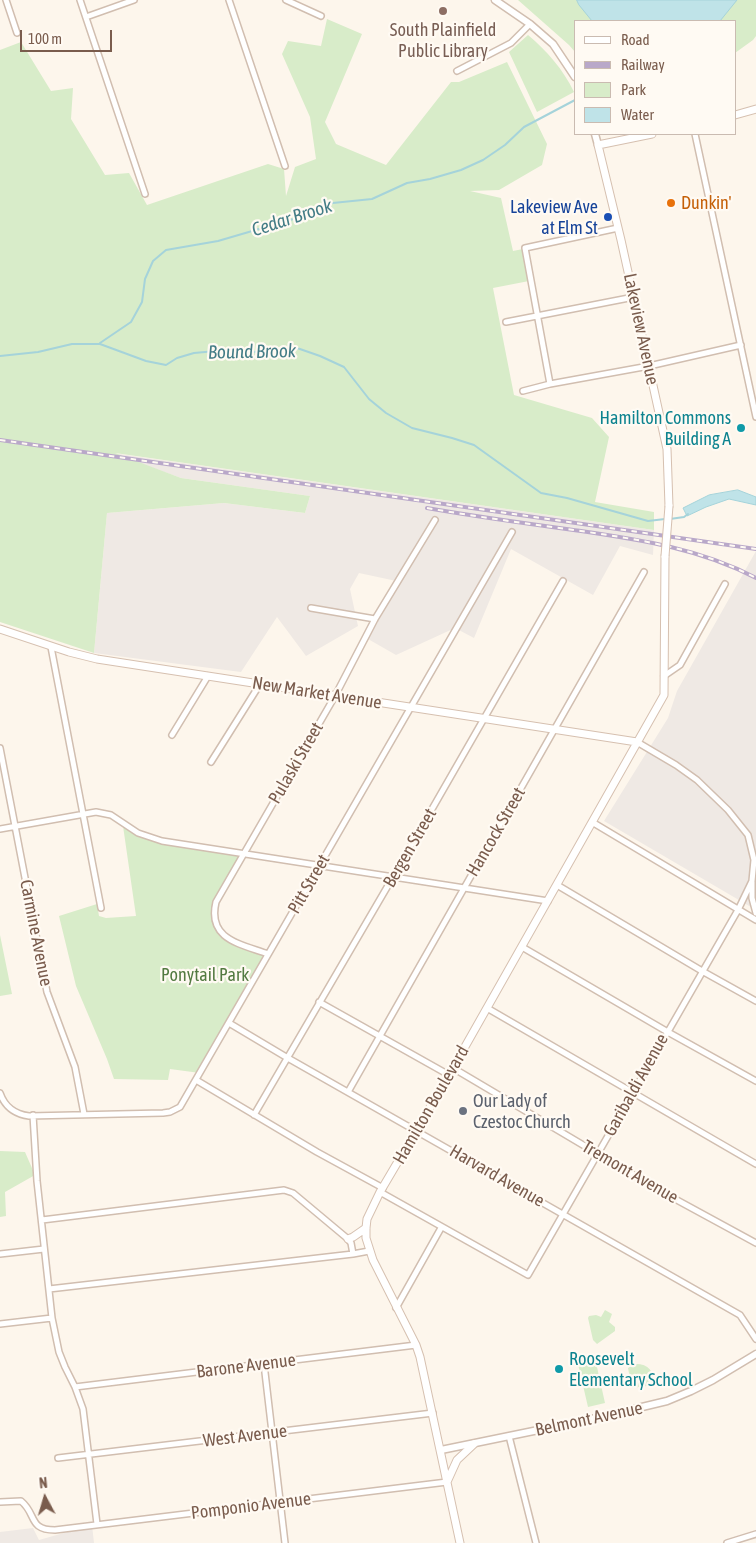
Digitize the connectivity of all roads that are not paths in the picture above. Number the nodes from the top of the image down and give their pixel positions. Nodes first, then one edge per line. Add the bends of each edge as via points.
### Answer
1 (6, 0) edge
2 (80, 0) edge
3 (134, 0) edge
4 (229, 0) edge
5 (286, 0) edge
6 (495, 0) edge
7 (321, 16) dead end
8 (86, 17) junction
9 (530, 24) junction
10 (17, 33) dead end
11 (457, 71) dead end
12 (574, 76) edge
13 (756, 109) edge
14 (736, 115) edge
15 (595, 135) edge
16 (647, 135) edge
17 (695, 135) edge
18 (598, 145) junction
19 (285, 166) dead end
20 (145, 194) dead end
21 (618, 228) junction
22 (634, 297) junction
23 (537, 315) junction
24 (506, 322) dead end
25 (741, 345) junction
26 (649, 366) junction
27 (550, 384) junction
28 (523, 391) dead end
29 (756, 417) edge
30 (435, 520) dead end
31 (512, 532) dead end
32 (644, 572) dead end
33 (564, 581) dead end
34 (725, 584) dead end
35 (311, 608) dead end
36 (375, 619) junction
37 (0, 630) edge
38 (51, 647) junction
39 (208, 676) junction
40 (664, 676) junction
41 (260, 684) junction
42 (664, 695) joint
43 (335, 696) junction
44 (411, 707) junction
45 (484, 718) junction
46 (555, 729) junction
47 (172, 735) dead end
48 (638, 742) junction
49 (0, 748) edge
50 (211, 762) dead end
51 (83, 813) junction
52 (592, 822) junction
53 (15, 826) junction
54 (0, 829) edge
55 (244, 854) junction
56 (319, 866) junction
57 (393, 877) junction
58 (752, 881) junction
59 (556, 885) junction
60 (464, 888) junction
61 (548, 901) junction
62 (101, 908) dead end
63 (738, 910) junction
64 (756, 913) edge
65 (756, 920) edge
66 (522, 947) junction
67 (268, 954) junction
68 (702, 971) junction
69 (756, 1001) edge
70 (319, 1002) junction
71 (487, 1008) junction
72 (229, 1023) junction
73 (666, 1032) junction
74 (380, 1036) junction
75 (286, 1057) junction
76 (451, 1072) junction
77 (196, 1080) junction
78 (756, 1081) edge
79 (348, 1092) junction
80 (633, 1092) junction
81 (0, 1093) edge
82 (84, 1114) junction
83 (33, 1115) junction
84 (254, 1115) junction
85 (416, 1130) junction
86 (597, 1154) junction
87 (756, 1164) edge
88 (381, 1190) junction
89 (562, 1213) junction
90 (42, 1220) junction
91 (366, 1228) junction
92 (441, 1228) junction
93 (348, 1239) junction
94 (756, 1243) edge
95 (44, 1249) junction
96 (369, 1251) junction
97 (0, 1254) edge
98 (353, 1254) junction
99 (49, 1288) junction
100 (396, 1308) junction
101 (52, 1318) junction
102 (0, 1324) edge
103 (756, 1339) edge
104 (416, 1344) junction
105 (756, 1354) edge
106 (264, 1364) junction
107 (75, 1386) junction
108 (433, 1413) junction
109 (272, 1433) junction
110 (509, 1436) junction
111 (474, 1444) junction
112 (441, 1450) junction
113 (89, 1454) junction
114 (58, 1458) dead end
115 (447, 1482) junction
116 (0, 1502) edge
117 (280, 1502) junction
118 (98, 1524) junction
119 (756, 1534) edge
120 (284, 1543) edge
121 (460, 1543) edge
122 (536, 1543) edge
123 (728, 1543) edge

1 - 10 street
2 - 8 street
3 - 8 street
4 - 19 street
5 - 7 street
6 - 9 street
8 - 20 street
9 - 11 street via 511,43
9 - 12 street via 553,44
13 - 14 main road
15 - 18 street
16 - 18 main road
17 - 25 street
18 - 21 main road, Lakeview Avenue
21 - 22 main road, Lakeview Avenue
21 - 23 street via 524,248
22 - 23 street
22 - 26 main road, Lakeview Avenue
23 - 24 street
23 - 27 street
25 - 26 street
25 - 29 street
26 - 27 street
26 - 40 main road, Lakeview Avenue, bridge via 667,449 669,506
27 - 28 street
30 - 36 street, Pulaski Street
31 - 44 street, Pitt Street
32 - 46 street, Hancock Street
33 - 45 street, Bergen Street
34 - 40 street via 680,665
35 - 36 street
36 - 43 street, Pulaski Street
37 - 38 main road, New Market Avenue
38 - 39 main road, New Market Avenue via 97,659
38 - 51 street
39 - 41 main road, New Market Avenue
39 - 47 street
40 - 42 main road, Lakeview Avenue
41 - 43 main road, New Market Avenue
41 - 50 street
42 - 48 main road, Hamilton Boulevard
43 - 44 main road, New Market Avenue
43 - 55 street, Pulaski Street
44 - 45 main road, New Market Avenue
44 - 56 street, Pitt Street
45 - 46 main road, New Market Avenue
45 - 57 street, Bergen Street
46 - 48 main road, New Market Avenue
46 - 60 street, Hancock Street
48 - 52 main road, Hamilton Boulevard
48 - 58 street via 687,772 728,810 752,843
49 - 53 street, Carmine Avenue
51 - 53 street
51 - 55 street via 105,814 138,833 162,841
51 - 62 street
52 - 59 main road, Hamilton Boulevard
52 - 63 street
53 - 54 street
53 - 82 street, Carmine Avenue via 47,992 75,1067
55 - 56 street
55 - 67 street, Pulaski Street via 216,902 214,917 222,934
56 - 57 street
56 - 67 street, Pitt Street
57 - 60 street
57 - 70 street, Bergen Street
58 - 63 street, Garibaldi Avenue
58 - 64 street
59 - 61 main road, Hamilton Boulevard
59 - 68 street
60 - 61 street
60 - 74 street, Hancock Street
61 - 66 main road, Hamilton Boulevard
63 - 65 street
63 - 68 street, Garibaldi Avenue
66 - 71 main road, Hamilton Boulevard
66 - 73 street
67 - 72 street, Pitt Street
68 - 69 street
68 - 73 street, Garibaldi Avenue
70 - 74 street, Tremont Avenue
70 - 75 street, Bergen Street
71 - 76 main road, Hamilton Boulevard
71 - 80 street
72 - 75 street, Harvard Avenue
72 - 77 street, Pitt Street
73 - 78 street
73 - 80 street, Garibaldi Avenue
74 - 76 street, Tremont Avenue
74 - 79 street, Hancock Street
75 - 79 street, Harvard Avenue
75 - 84 street, Bergen Street
76 - 85 main road, Hamilton Boulevard
76 - 86 street, Tremont Avenue
77 - 82 street, Pitt Street via 180,1106 170,1112
77 - 84 street
79 - 85 street, Harvard Avenue
80 - 86 street, Garibaldi Avenue
80 - 87 street
81 - 83 street, Pitt Street via 11,1110
82 - 83 street, Pitt Street
83 - 90 street
84 - 88 street
85 - 88 main road, Hamilton Boulevard
85 - 89 street, Harvard Avenue
86 - 89 street, Garibaldi Avenue
86 - 94 street, Tremont Avenue
88 - 91 main road, Hamilton Boulevard via 370,1211
88 - 92 street
89 - 92 street, Garibaldi Avenue via 528,1275
89 - 103 street, Harvard Avenue via 740,1314
90 - 93 street via 284,1190 293,1193
90 - 95 street
91 - 93 main road
91 - 96 main road, Hamilton Boulevard
92 - 100 street
93 - 98 street
95 - 97 street
95 - 99 street
96 - 98 street
96 - 100 main road, Hamilton Boulevard
98 - 99 street
99 - 101 street
100 - 104 main road, Hamilton Boulevard
101 - 102 street
101 - 107 street via 59,1352
104 - 106 street, Barone Avenue
104 - 108 main road, Hamilton Boulevard
105 - 110 street, Belmont Avenue via 706,1384 667,1401
106 - 107 street, Barone Avenue
106 - 109 street
107 - 113 street via 83,1409
108 - 109 street, West Avenue
108 - 112 main road, Hamilton Boulevard
109 - 113 street, West Avenue
109 - 117 street
110 - 111 street, Belmont Avenue
110 - 122 street
111 - 112 street, Belmont Avenue
111 - 115 main road via 457,1460
112 - 115 main road, Hamilton Boulevard
113 - 114 street, West Avenue
113 - 118 street
115 - 117 street, Pomponio Avenue
115 - 121 main road, Hamilton Boulevard
116 - 118 street, Pomponio Avenue via 21,1502 38,1527 44,1530
117 - 118 street, Pomponio Avenue
117 - 120 street
119 - 123 street

